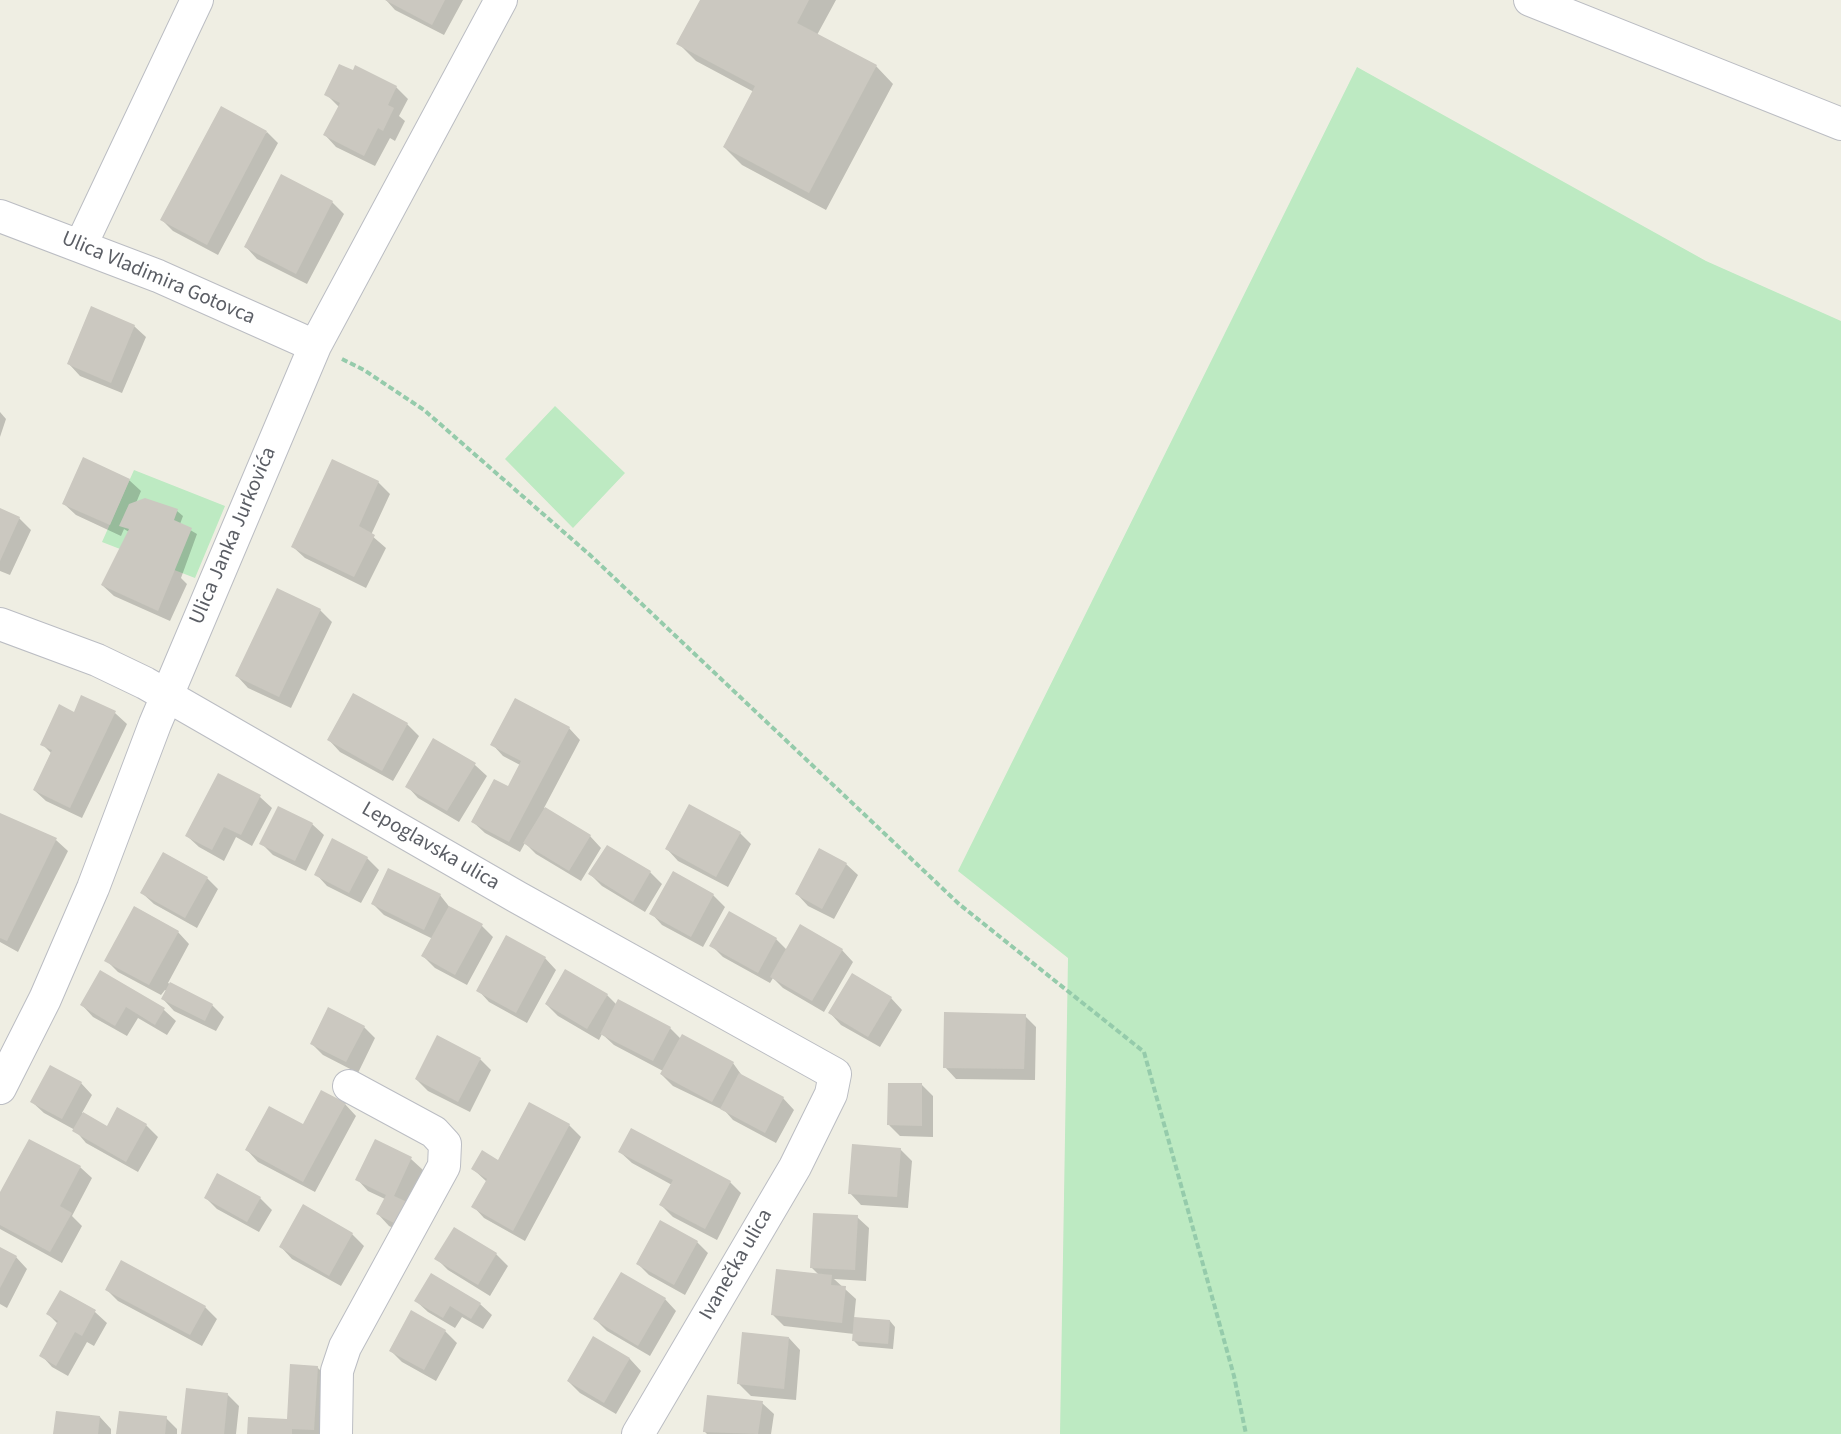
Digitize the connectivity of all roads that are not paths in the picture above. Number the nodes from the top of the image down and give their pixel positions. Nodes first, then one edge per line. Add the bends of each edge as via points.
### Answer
1 (197, 0) edge
2 (501, 0) edge
3 (1530, 0) edge
4 (1841, 124) edge
5 (0, 216) edge
6 (81, 245) junction
7 (315, 346) junction
8 (0, 624) edge
9 (167, 695) junction
10 (349, 1086) dead end
11 (0, 1088) edge
12 (831, 1094) joint
13 (336, 1434) edge
14 (638, 1434) edge

1 - 6 street
2 - 7 street, Ulica Janka Jurkovića
3 - 4 street
5 - 6 street, Ulica Vladimira Gotovca
6 - 7 street, Ulica Vladimira Gotovca
7 - 9 street, Ulica Janka Jurkovića
8 - 9 street, Lepoglavska ulica via 97,660
9 - 11 street, Ulica Janka Jurkovića via 93,888 50,989
9 - 12 street, Lepoglavska ulica via 527,903 810,1057 835,1074
10 - 13 street via 434,1132 446,1144 444,1167 345,1347 338,1371
12 - 14 street, Ivanečka ulica via 795,1167

